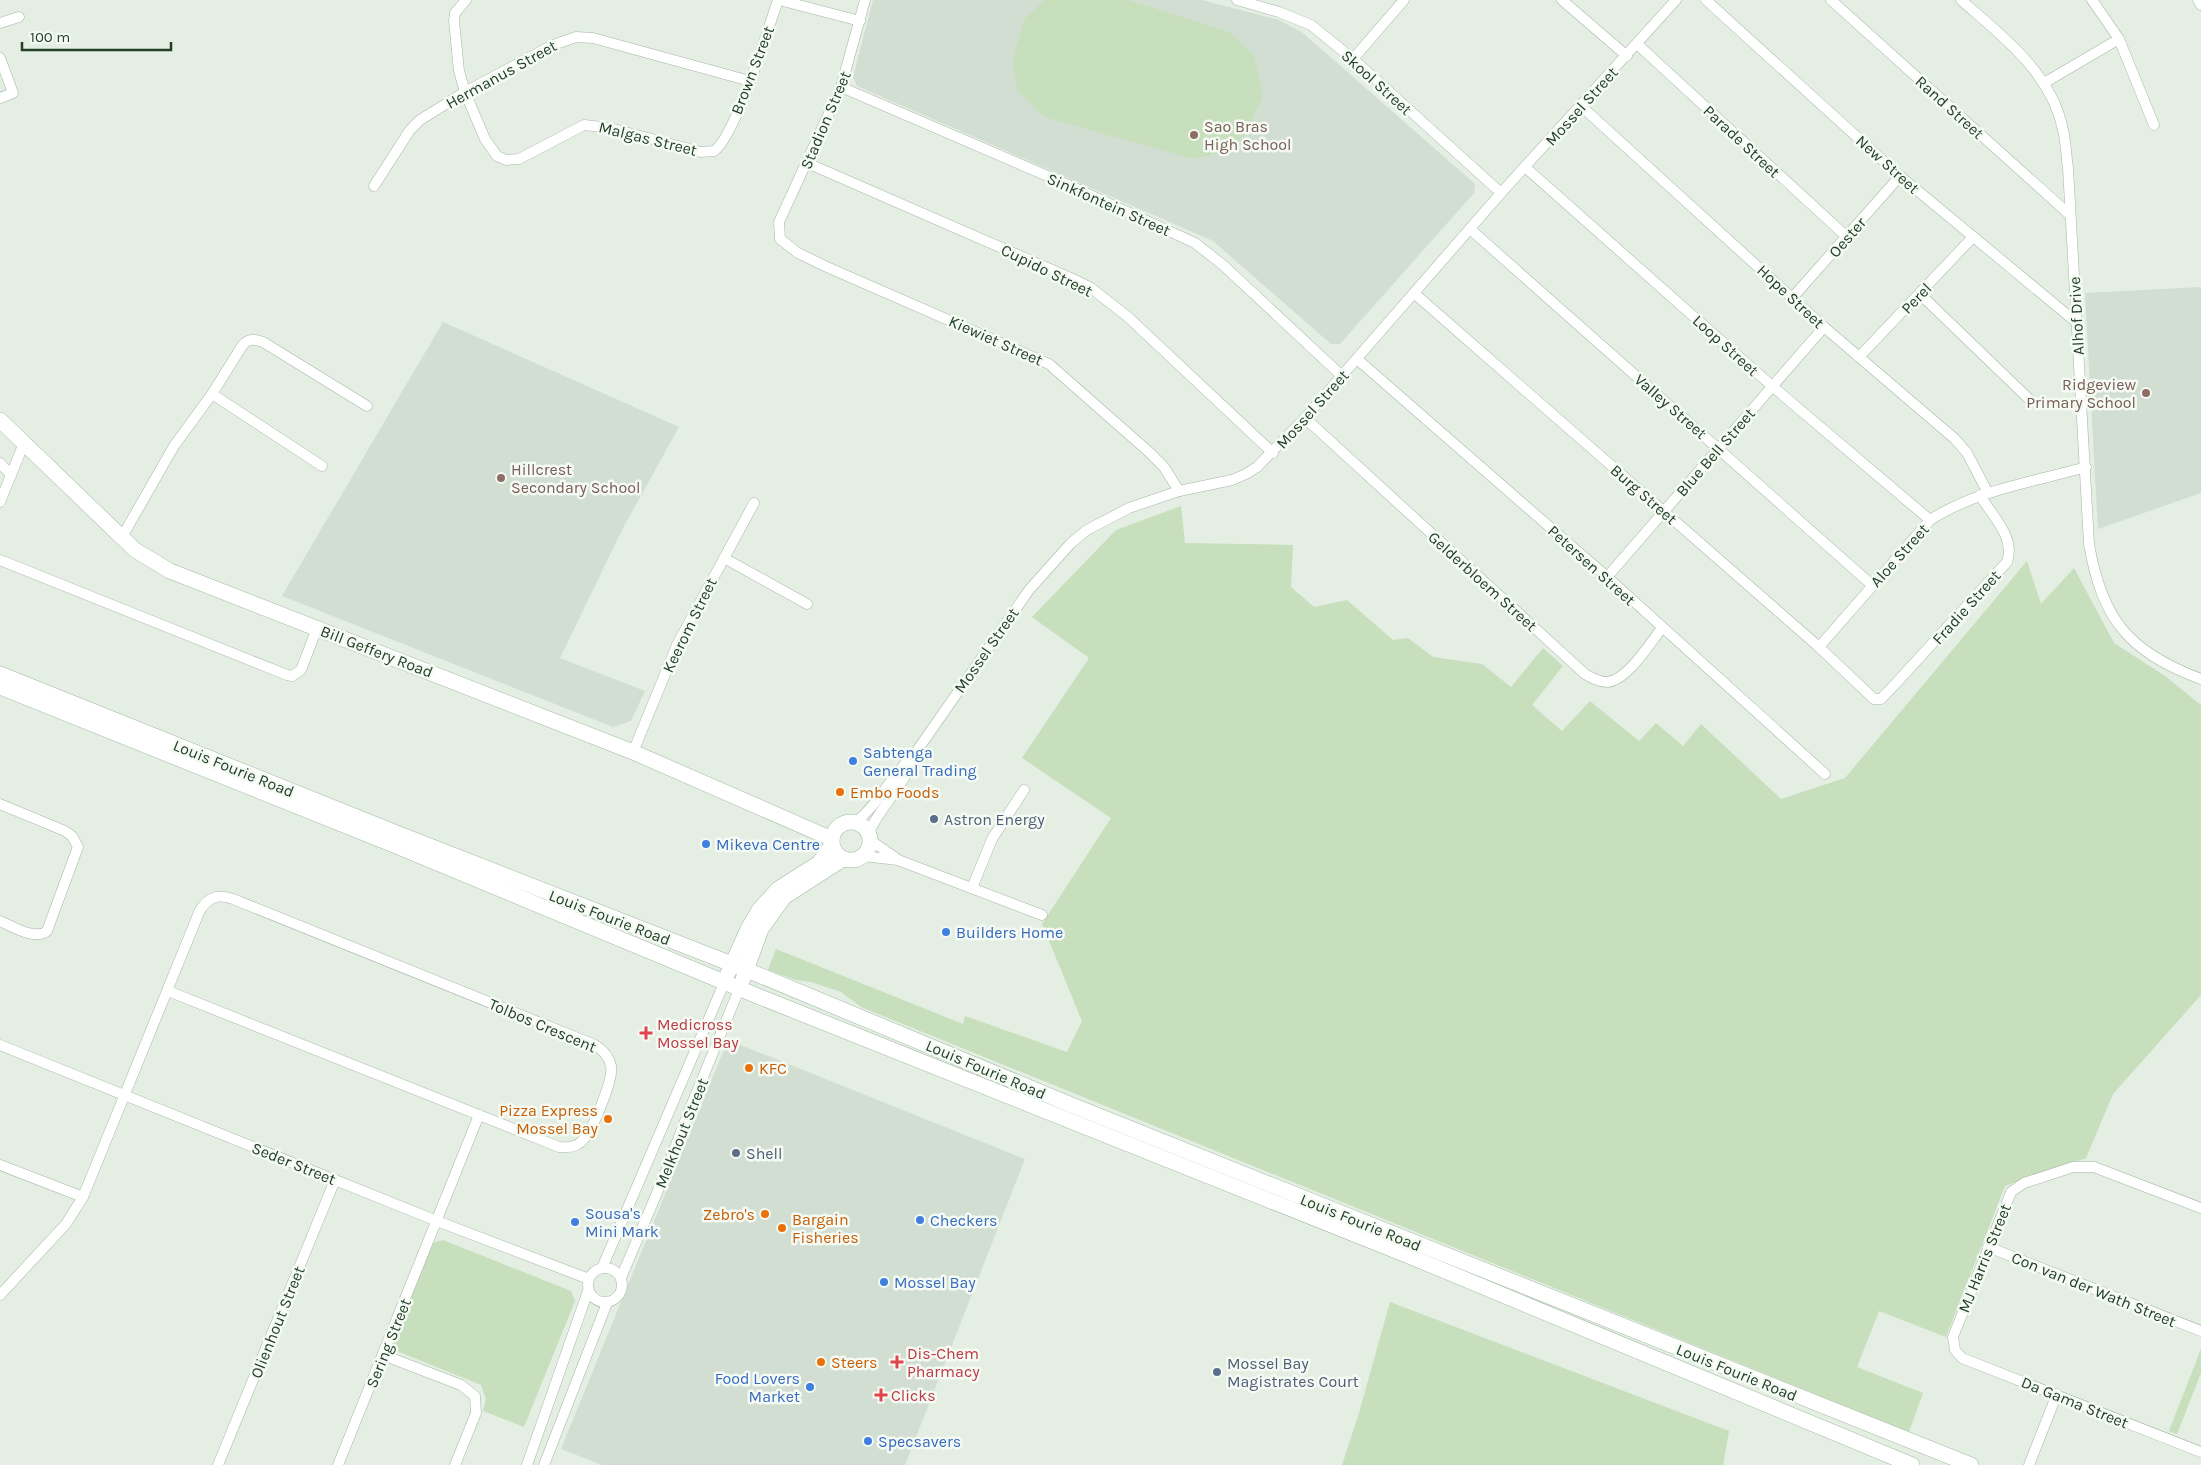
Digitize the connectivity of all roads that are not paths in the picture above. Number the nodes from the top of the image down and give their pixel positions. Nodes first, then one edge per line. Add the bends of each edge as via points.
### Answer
1 (466, 0) edge
2 (779, 0) edge
3 (865, 0) edge
4 (1237, 0) edge
5 (1404, 0) edge
6 (1562, 0) edge
7 (1676, 0) edge
8 (1706, 0) edge
9 (1830, 0) edge
10 (1961, 0) edge
11 (2092, 0) edge
12 (2198, 0) edge
13 (2201, 5) edge
14 (19, 16) dead end
15 (860, 21) junction
16 (0, 23) edge
17 (2119, 39) junction
18 (1637, 44) junction
19 (1626, 56) junction
20 (0, 58) edge
21 (1353, 59) junction
22 (750, 81) junction
23 (2044, 83) junction
24 (841, 87) junction
25 (465, 92) junction
26 (0, 98) edge
27 (1581, 106) junction
28 (2154, 125) dead end
29 (725, 139) joint
30 (807, 163) junction
31 (1525, 167) junction
32 (1900, 176) junction
33 (374, 186) dead end
34 (1501, 193) junction
35 (2070, 215) junction
36 (1470, 229) junction
37 (779, 237) joint
38 (1847, 237) junction
39 (1972, 238) junction
40 (1415, 294) junction
41 (1920, 294) junction
42 (1793, 297) junction
43 (2076, 322) junction
44 (1824, 327) junction
45 (1859, 356) junction
46 (1357, 359) junction
47 (1342, 376) junction
48 (1772, 386) junction
49 (212, 394) junction
50 (2029, 399) dead end
51 (367, 406) dead end
52 (1305, 418) junction
53 (0, 420) edge
54 (24, 443) junction
55 (1720, 449) junction
56 (1273, 453) junction
57 (0, 463) edge
58 (322, 466) dead end
59 (2086, 467) junction
60 (11, 475) junction
61 (1180, 491) junction
62 (1984, 494) junction
63 (0, 502) edge
64 (754, 503) dead end
65 (1664, 511) junction
66 (1930, 520) junction
67 (122, 537) junction
68 (724, 558) junction
69 (0, 560) edge
70 (1606, 577) junction
71 (1872, 584) junction
72 (807, 604) dead end
73 (317, 628) junction
74 (1662, 628) junction
75 (1819, 647) junction
76 (0, 674) edge
77 (2201, 679) edge
78 (0, 687) edge
79 (1871, 697) joint
80 (633, 752) junction
81 (914, 755) junction
82 (1825, 774) dead end
83 (1024, 790) dead end
84 (0, 804) edge
85 (855, 823) junction
86 (833, 837) junction
87 (869, 837) junction
88 (863, 856) junction
89 (843, 859) junction
90 (898, 860) junction
91 (972, 888) junction
92 (1042, 915) dead end
93 (0, 921) edge
94 (732, 964) junction
95 (747, 970) junction
96 (725, 981) junction
97 (740, 987) junction
98 (168, 991) junction
99 (0, 1045) edge
100 (123, 1095) junction
101 (478, 1114) junction
102 (0, 1165) edge
103 (335, 1180) junction
104 (83, 1197) junction
105 (2201, 1208) edge
106 (437, 1221) junction
107 (1988, 1247) junction
108 (602, 1268) junction
109 (620, 1278) junction
110 (589, 1279) junction
111 (588, 1291) junction
112 (0, 1296) edge
113 (607, 1302) junction
114 (2201, 1331) edge
115 (1954, 1346) joint
116 (383, 1355) junction
117 (2057, 1394) junction
118 (2201, 1452) edge
119 (218, 1465) edge
120 (338, 1465) edge
121 (455, 1465) edge
122 (526, 1465) edge
123 (544, 1465) edge
124 (1912, 1465) edge
125 (1971, 1465) edge
126 (2029, 1465) edge

1 - 25 street, Malgas Street via 455,13 454,20 459,71
2 - 15 street
2 - 22 street, Brown Street
3 - 15 street, Stadion Street
4 - 21 street, Skool Street via 1306,22
5 - 21 street
6 - 19 street
7 - 18 street, Mossel Street
8 - 32 street, New Street
9 - 35 street, Rand Street
10 - 23 street, Alhof Drive via 2014,46
11 - 17 street
12 - 13 street
14 - 16 street
15 - 24 street, Stadion Street
17 - 23 street
17 - 28 street
18 - 19 street, Mossel Street
18 - 38 street, Parade Street
19 - 27 street, Mossel Street
20 - 26 street via 13,93
21 - 34 street, Skool Street
22 - 25 street, Hermanus Street via 585,36 553,45
22 - 29 street, Brown Street
23 - 35 street, Alhof Drive via 2063,128
24 - 30 street, Stadion Street
24 - 47 street, Sinkfontein Street via 1195,243
25 - 29 street, Malgas Street via 491,150 506,160 519,159 584,125 610,128 701,152 714,151
25 - 33 street, Hermanus Street via 410,130
27 - 31 street, Mossel Street
27 - 42 street, Hope Street
30 - 37 street, Stadion Street via 779,222
30 - 56 street, Cupido Street via 1091,288 1128,317
31 - 34 street, Mossel Street
31 - 48 street, Loop Street
32 - 38 street, Oester
32 - 39 street, New Street
34 - 36 street, Mossel Street
35 - 43 street, Alhof Drive
36 - 40 street, Mossel Street
36 - 55 street, Valley Street
37 - 61 street, Kiewiet Street via 786,245 812,260 1048,364 1149,452
38 - 42 street, Oester
39 - 41 street, Perel
39 - 43 street, New Street
40 - 46 street, Mossel Street
40 - 65 street, Burg Street
41 - 45 street, Perel
41 - 50 street
42 - 44 street, Hope Street
43 - 59 street, Alhof Drive
44 - 45 street, Hope Street
44 - 48 street, Blue Bell Street
45 - 62 street, Hope Street via 1968,453
46 - 47 street, Mossel Street
46 - 70 street, Petersen Street
47 - 52 street, Mossel Street
48 - 55 street, Blue Bell Street
48 - 66 street, Loop Street
49 - 51 street via 244,343 254,339
49 - 58 street
49 - 67 street via 174,446
52 - 56 street, Mossel Street
52 - 74 street, Gelderbloem Street via 1585,674 1606,682 1624,675
53 - 54 main road, Bill Geffery Road
54 - 60 street
54 - 67 main road, Bill Geffery Road
55 - 65 street, Blue Bell Street
55 - 71 street, Valley Street
56 - 61 street, Mossel Street via 1246,474 1232,480
57 - 60 street
59 - 62 street, Aloe Street
59 - 77 street, Alhof Drive via 2089,544 2094,576 2108,610 2141,648 2176,669
60 - 63 street
61 - 81 street, Mossel Street via 1121,513 1086,530 1071,543 1029,590
62 - 66 street, Aloe Street via 1950,507
62 - 79 street, Fradie Street via 2009,543 2007,562 1880,699
64 - 68 street, Keerom Street
65 - 70 street, Blue Bell Street
65 - 75 street, Burg Street
66 - 71 street, Aloe Street
67 - 73 main road, Bill Geffery Road via 147,558 170,571
68 - 72 street
68 - 80 street, Keerom Street via 677,645
69 - 73 street via 287,675 292,676 301,670
70 - 74 street, Petersen Street
71 - 75 street, Aloe Street
73 - 80 main road, Bill Geffery Road
74 - 82 street, Petersen Street
75 - 79 street, Burg Street
76 - 94 main road, Louis Fourie Road
78 - 96 main road, Louis Fourie Road
80 - 86 main road, Bill Geffery Road
81 - 85 street via 872,808
81 - 87 street via 907,772 877,815
83 - 91 street via 992,839
84 - 93 street via 64,831 72,836 78,847 47,931 35,934
85 - 86 main road via 845,823
85 - 87 main road via 865,829
86 - 89 main road via 837,854
86 - 94 main road via 819,864 778,889 759,910
87 - 88 main road via 869,846
87 - 90 street
88 - 89 main road
88 - 90 street
89 - 95 main road via 784,897 761,929
90 - 91 street
91 - 92 street
94 - 95 main road, Louis Fourie Road
94 - 96 main road
95 - 97 main road
95 - 125 main road, Louis Fourie Road via 1088,1112
96 - 97 main road, Louis Fourie Road
96 - 108 street, Melkhout Street
97 - 109 street, Melkhout Street
97 - 124 main road, Louis Fourie Road via 1410,1256
98 - 100 street, Tolbos Crescent
98 - 101 street, Tolbos Crescent
98 - 101 street, Tolbos Crescent via 200,910 218,895 595,1045 609,1060 612,1074 593,1124 585,1139 576,1146 559,1147
99 - 100 street, Seder Street
100 - 103 street, Seder Street
100 - 104 street, Tolbos Crescent
101 - 106 street, Sering Street
102 - 104 street
103 - 106 street, Seder Street
103 - 119 street, Olienhout Street
104 - 112 street, Tolbos Crescent via 66,1224
105 - 107 street, MJ Harris Street via 2094,1167 2073,1167 2015,1188 2007,1198
106 - 110 street, Seder Street
106 - 116 street, Sering Street
107 - 114 street, Con van der Wath Street
107 - 115 street, MJ Harris Street via 1953,1337
108 - 109 street via 614,1271
108 - 110 street
109 - 113 street via 621,1292
110 - 111 street
111 - 113 street via 596,1300
111 - 122 street
113 - 123 street
115 - 117 street, Da Gama Street via 1962,1358
116 - 120 street, Sering Street
116 - 121 street via 461,1385 475,1396 476,1413
117 - 118 street, Da Gama Street
117 - 126 street

